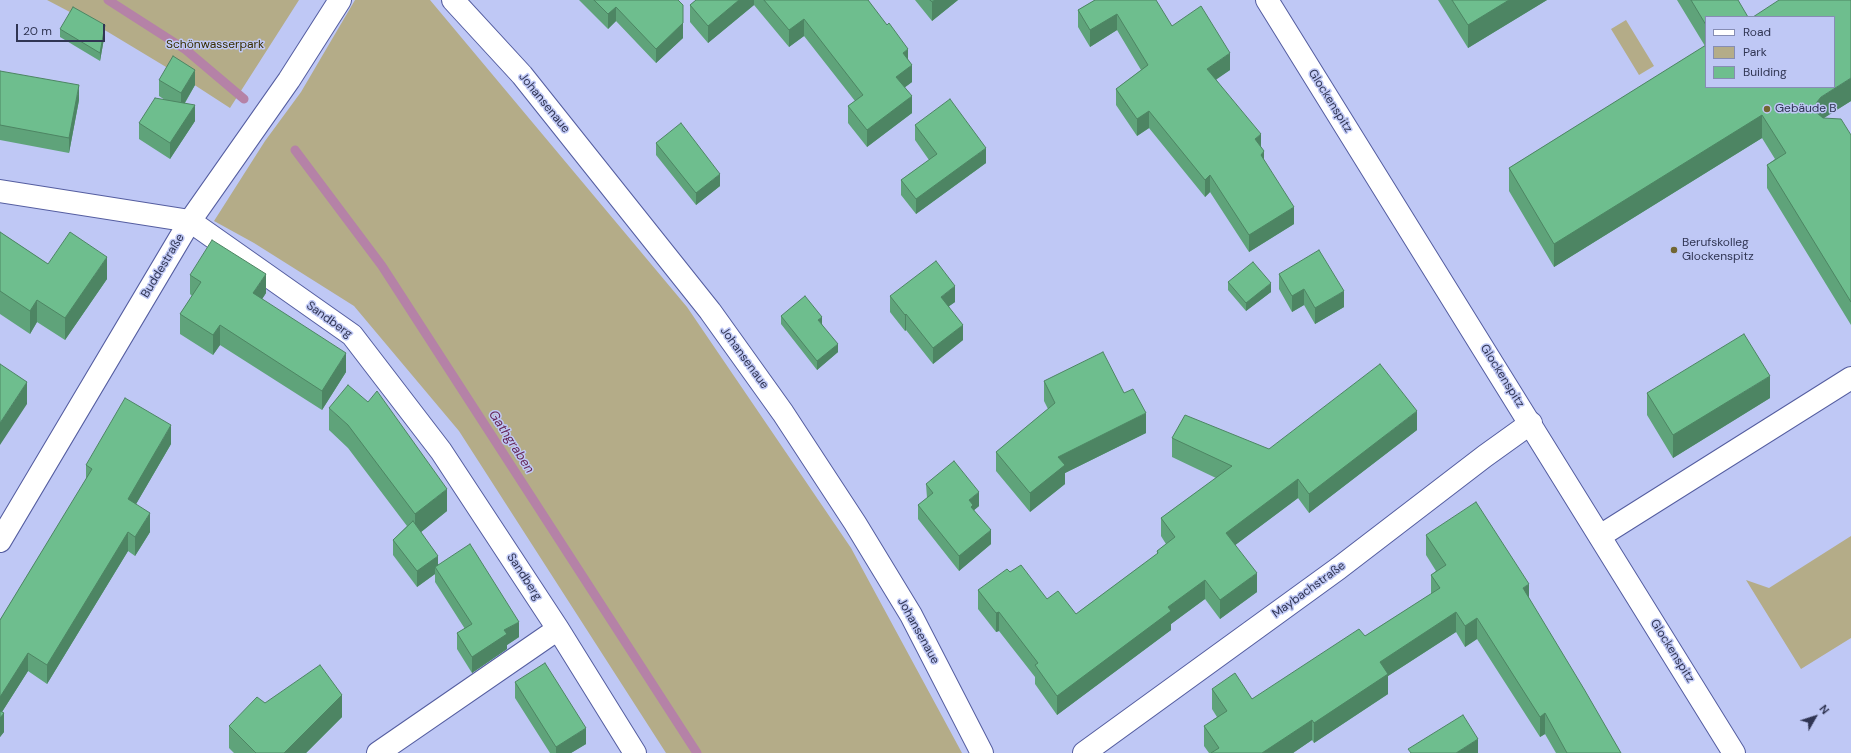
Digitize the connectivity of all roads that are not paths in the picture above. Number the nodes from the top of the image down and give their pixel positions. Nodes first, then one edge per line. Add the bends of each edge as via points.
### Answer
1 (340, 0) edge
2 (453, 0) edge
3 (1267, 0) edge
4 (0, 191) edge
5 (190, 222) junction
6 (1851, 378) edge
7 (1531, 424) junction
8 (1600, 536) junction
9 (0, 541) edge
10 (558, 629) junction
11 (378, 753) edge
12 (635, 753) edge
13 (982, 753) edge
14 (1084, 753) edge
15 (1734, 753) edge

1 - 5 street, Buddestraße via 289,80
2 - 13 street, Johansenaue via 522,74 710,311 778,406 911,615
3 - 7 street, Glockenspitz
4 - 5 street, Sandberg
5 - 9 street, Buddestraße
5 - 10 street, Sandberg via 352,335 442,450
6 - 8 street
7 - 8 street, Glockenspitz
7 - 14 street, Maybachstraße via 1339,568
8 - 15 street, Glockenspitz
10 - 11 street
10 - 12 street, Sandberg

